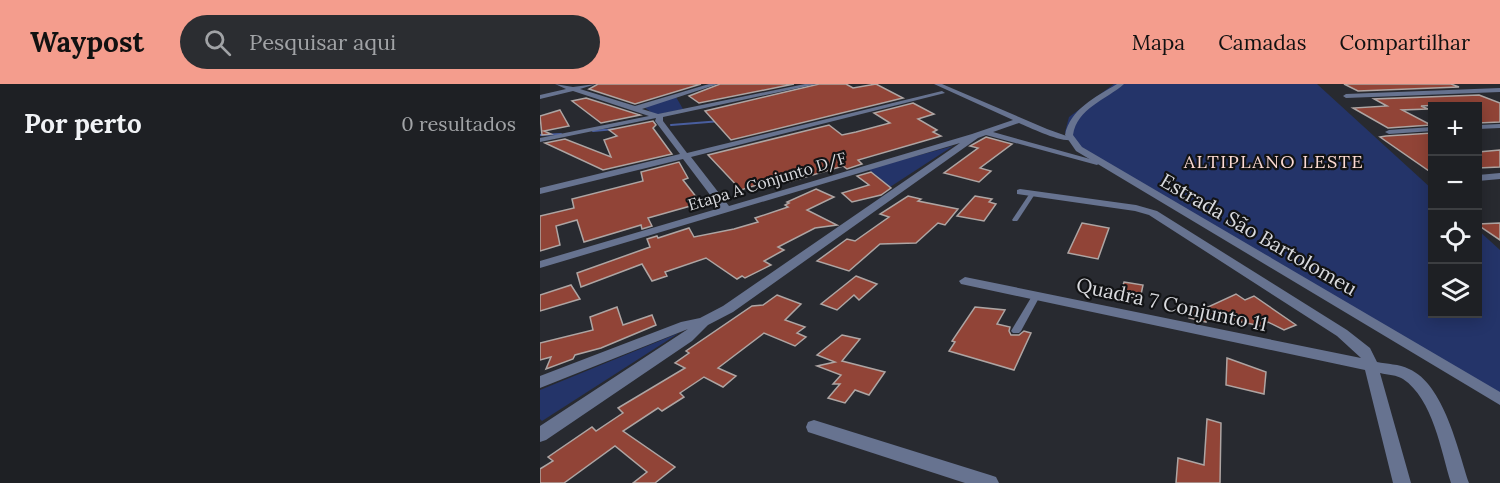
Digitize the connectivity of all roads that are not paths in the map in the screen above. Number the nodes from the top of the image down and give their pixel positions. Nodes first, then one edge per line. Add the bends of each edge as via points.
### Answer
1 (558, 84) edge
2 (593, 84) edge
3 (715, 84) edge
4 (814, 84) edge
5 (937, 84) edge
6 (1120, 84) edge
7 (573, 89) junction
8 (1500, 90) edge
9 (942, 93) dead end
10 (678, 95) junction
11 (1346, 96) dead end
12 (540, 97) edge
13 (638, 107) junction
14 (628, 108) junction
15 (692, 110) junction
16 (646, 118) junction
17 (659, 118) junction
18 (1020, 120) junction
19 (1500, 126) edge
20 (999, 127) junction
21 (1482, 127) edge
22 (1428, 129) edge
23 (1389, 132) dead end
24 (980, 134) junction
25 (1047, 139) junction
26 (1071, 139) junction
27 (540, 140) edge
28 (1037, 145) junction
29 (1078, 148) junction
30 (1066, 153) junction
31 (686, 155) junction
32 (1097, 162) junction
33 (1500, 176) edge
34 (1482, 178) edge
35 (540, 188) edge
36 (1026, 193) joint
37 (726, 209) junction
38 (1015, 220) dead end
39 (540, 265) edge
40 (965, 281) dead end
41 (1036, 296) junction
42 (703, 322) junction
43 (1016, 331) dead end
44 (1371, 365) junction
45 (540, 382) edge
46 (1500, 399) edge
47 (814, 427) dead end
48 (540, 435) edge
49 (970, 480) edge
50 (990, 483) edge
51 (1402, 483) edge
52 (1460, 483) edge

1 - 7 street
2 - 7 street
3 - 10 street
4 - 15 street
5 - 18 street
6 - 26 street via 1077,116 1070,128
7 - 12 street
7 - 14 street
8 - 11 street
9 - 31 street
10 - 13 street
10 - 15 street
13 - 14 street
13 - 17 street
14 - 16 street
15 - 17 street
16 - 17 street
16 - 27 street
17 - 31 street
18 - 20 street, Etapa A Conjunto D/F
18 - 26 street
19 - 21 street
20 - 24 street, Etapa A Conjunto D/F
20 - 25 street
22 - 23 street
24 - 28 street
24 - 37 street, Etapa A Conjunto D/F
24 - 42 street
25 - 28 street
25 - 29 street
26 - 29 street, Estrada São Bartolomeu
28 - 30 street
29 - 30 street
29 - 32 street, Estrada São Bartolomeu
30 - 32 street
31 - 35 street
31 - 37 street
32 - 46 street, Estrada São Bartolomeu
33 - 34 street
36 - 38 lane
36 - 44 street via 1153,213 1342,333 1365,352
37 - 39 street, Etapa A Conjunto D/F
40 - 41 street, Quadra 7 Conjunto 11
41 - 43 lane
41 - 44 street, Quadra 7 Conjunto 11
42 - 45 street via 686,325
42 - 48 street via 687,338
44 - 51 street
44 - 52 street, Quadra 7 Conjunto 11 via 1405,373 1425,390 1439,418
47 - 49 street
49 - 50 street

